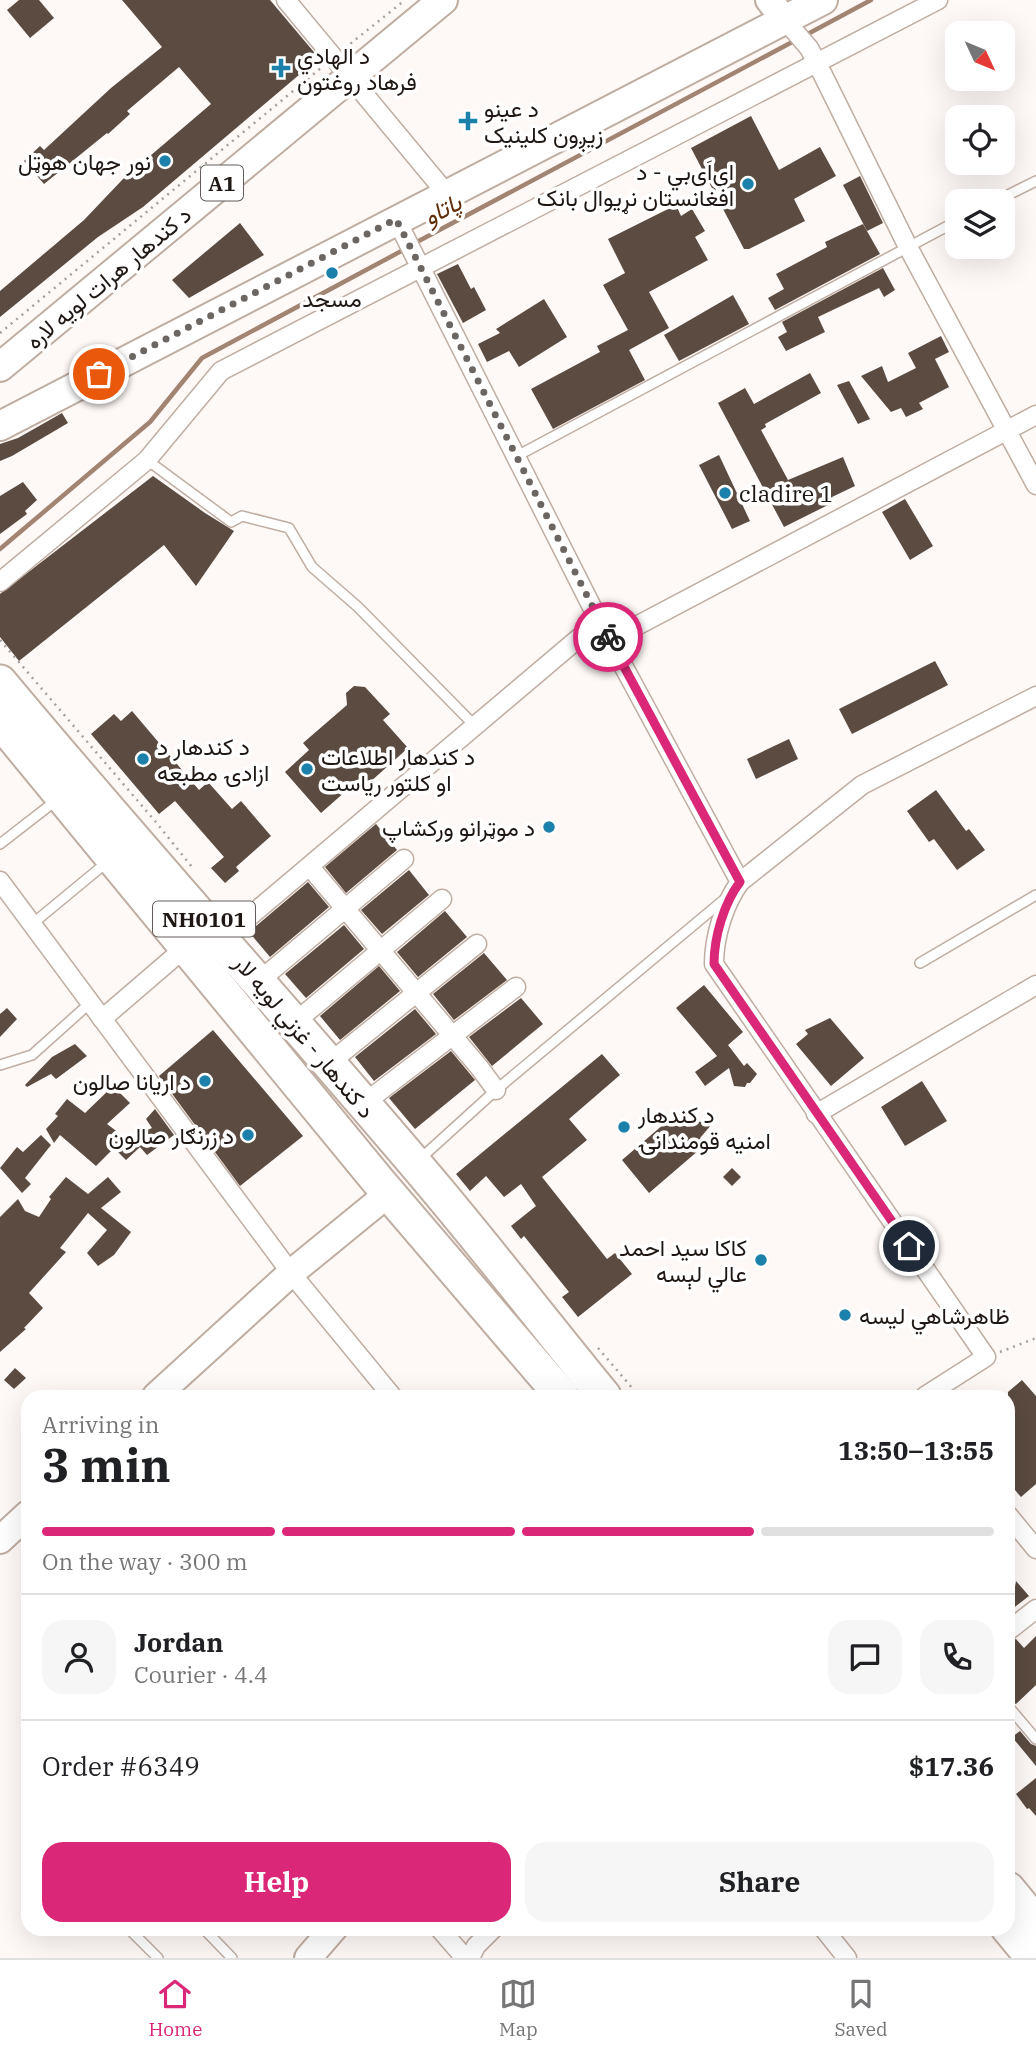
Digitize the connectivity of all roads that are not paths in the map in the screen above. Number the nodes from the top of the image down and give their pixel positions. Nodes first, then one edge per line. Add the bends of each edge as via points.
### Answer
1 (286, 0) edge
2 (443, 0) edge
3 (823, 0) edge
4 (939, 0) edge
5 (784, 18) edge
6 (813, 55) junction
7 (342, 67) junction
8 (1036, 181) edge
9 (1015, 192) edge
10 (446, 193) junction
11 (399, 225) junction
12 (945, 227) edge
13 (908, 247) junction
14 (419, 263) junction
15 (0, 367) edge
16 (1036, 415) edge
17 (0, 426) edge
18 (1007, 429) junction
19 (515, 457) junction
20 (147, 460) junction
21 (1036, 485) edge
22 (0, 582) edge
23 (598, 621) junction
24 (610, 640) junction
25 (0, 682) edge
26 (1036, 696) edge
27 (0, 721) edge
28 (475, 726) junction
29 (62, 796) junction
30 (0, 844) edge
31 (113, 857) junction
32 (404, 859) dead end
33 (310, 867) junction
34 (0, 881) edge
35 (737, 887) junction
36 (1036, 895) edge
37 (442, 899) dead end
38 (346, 908) junction
39 (31, 926) junction
40 (223, 939) junction
41 (477, 944) dead end
42 (187, 946) junction
43 (381, 951) junction
44 (920, 963) dead end
45 (259, 981) junction
46 (1036, 985) edge
47 (516, 987) dead end
48 (416, 992) junction
49 (90, 1003) junction
50 (102, 1019) junction
51 (294, 1023) junction
52 (453, 1035) junction
53 (328, 1063) junction
54 (0, 1065) edge
55 (496, 1090) junction
56 (363, 1104) junction
57 (816, 1114) junction
58 (415, 1164) junction
59 (389, 1193) junction
60 (291, 1273) junction
61 (163, 1390) edge
62 (387, 1390) edge
63 (557, 1390) edge
64 (599, 1390) edge
65 (934, 1390) edge
66 (21, 1520) edge
67 (1015, 1524) edge
68 (0, 1540) edge
69 (1036, 1549) edge
70 (1036, 1609) edge
71 (1015, 1626) edge
72 (1015, 1714) edge
73 (1036, 1739) edge
74 (1023, 1912) edge
75 (136, 1936) edge
76 (211, 1936) edge
77 (327, 1936) edge
78 (446, 1936) edge
79 (486, 1936) edge
80 (829, 1936) edge
81 (158, 1958) edge
82 (232, 1958) edge
83 (308, 1958) edge
84 (465, 1958) edge
85 (470, 1958) edge
86 (847, 1958) edge
87 (1033, 1958) edge

1 - 7 street
2 - 7 main road, د کندهار هرات لویه لاره / A1
3 - 5 main road
4 - 6 street
5 - 6 street
5 - 10 main road
6 - 13 street
6 - 14 street
7 - 10 street
7 - 15 main road, د کندهار هرات لویه لاره / A1
8 - 9 lane
10 - 11 main road
11 - 14 street
11 - 17 main road
12 - 13 lane
13 - 18 street
13 - 19 lane
14 - 19 street
14 - 20 street via 221,371
16 - 18 street
18 - 21 street
18 - 24 street
19 - 23 street
20 - 22 street
20 - 28 lane via 231,522 242,516 289,528 312,567
23 - 24 street
23 - 28 street
24 - 35 street
25 - 40 highway, د کندهار - غزني لويه لار / NH0101 via 114,819
26 - 35 street via 862,785
27 - 29 highway, د کندهار - غزني لويه لار / NH0101
28 - 33 street
29 - 30 lane
29 - 31 highway, د کندهار - غزني لويه لار / NH0101
31 - 39 lane
31 - 42 highway, د کندهار - غزني لويه لار / NH0101
32 - 38 street
33 - 38 street
33 - 40 street
34 - 39 street
35 - 55 lane
35 - 57 street via 714,945 714,964
36 - 44 lane
37 - 43 street
38 - 43 street
38 - 45 street
39 - 49 street
40 - 45 highway, د کندهار - غزني لويه لار / NH0101
41 - 48 street
42 - 50 street
42 - 59 highway, د کندهار - غزني لويه لار / NH0101
43 - 48 street
43 - 51 street
45 - 51 highway, د کندهار - غزني لويه لار / NH0101
46 - 57 street
47 - 52 street
48 - 52 street
48 - 53 street
49 - 50 street
49 - 54 lane via 32,1055
50 - 60 street
51 - 53 highway, د کندهار - غزني لويه لار / NH0101
52 - 55 street
52 - 56 street
53 - 56 highway, د کندهار - غزني لويه لار / NH0101
55 - 58 lane
56 - 58 highway, د کندهار - غزني لويه لار / NH0101
57 - 65 street via 986,1357
58 - 64 highway, د کندهار - غزني لويه لار / NH0101
59 - 60 main road
59 - 63 highway, د کندهار - غزني لويه لار / NH0101
60 - 61 main road
60 - 62 street
66 - 68 main road
67 - 69 street
70 - 71 street
72 - 73 lane
74 - 87 highway
75 - 81 lane
76 - 82 lane
77 - 83 main road
78 - 84 street
79 - 85 street
80 - 86 street

